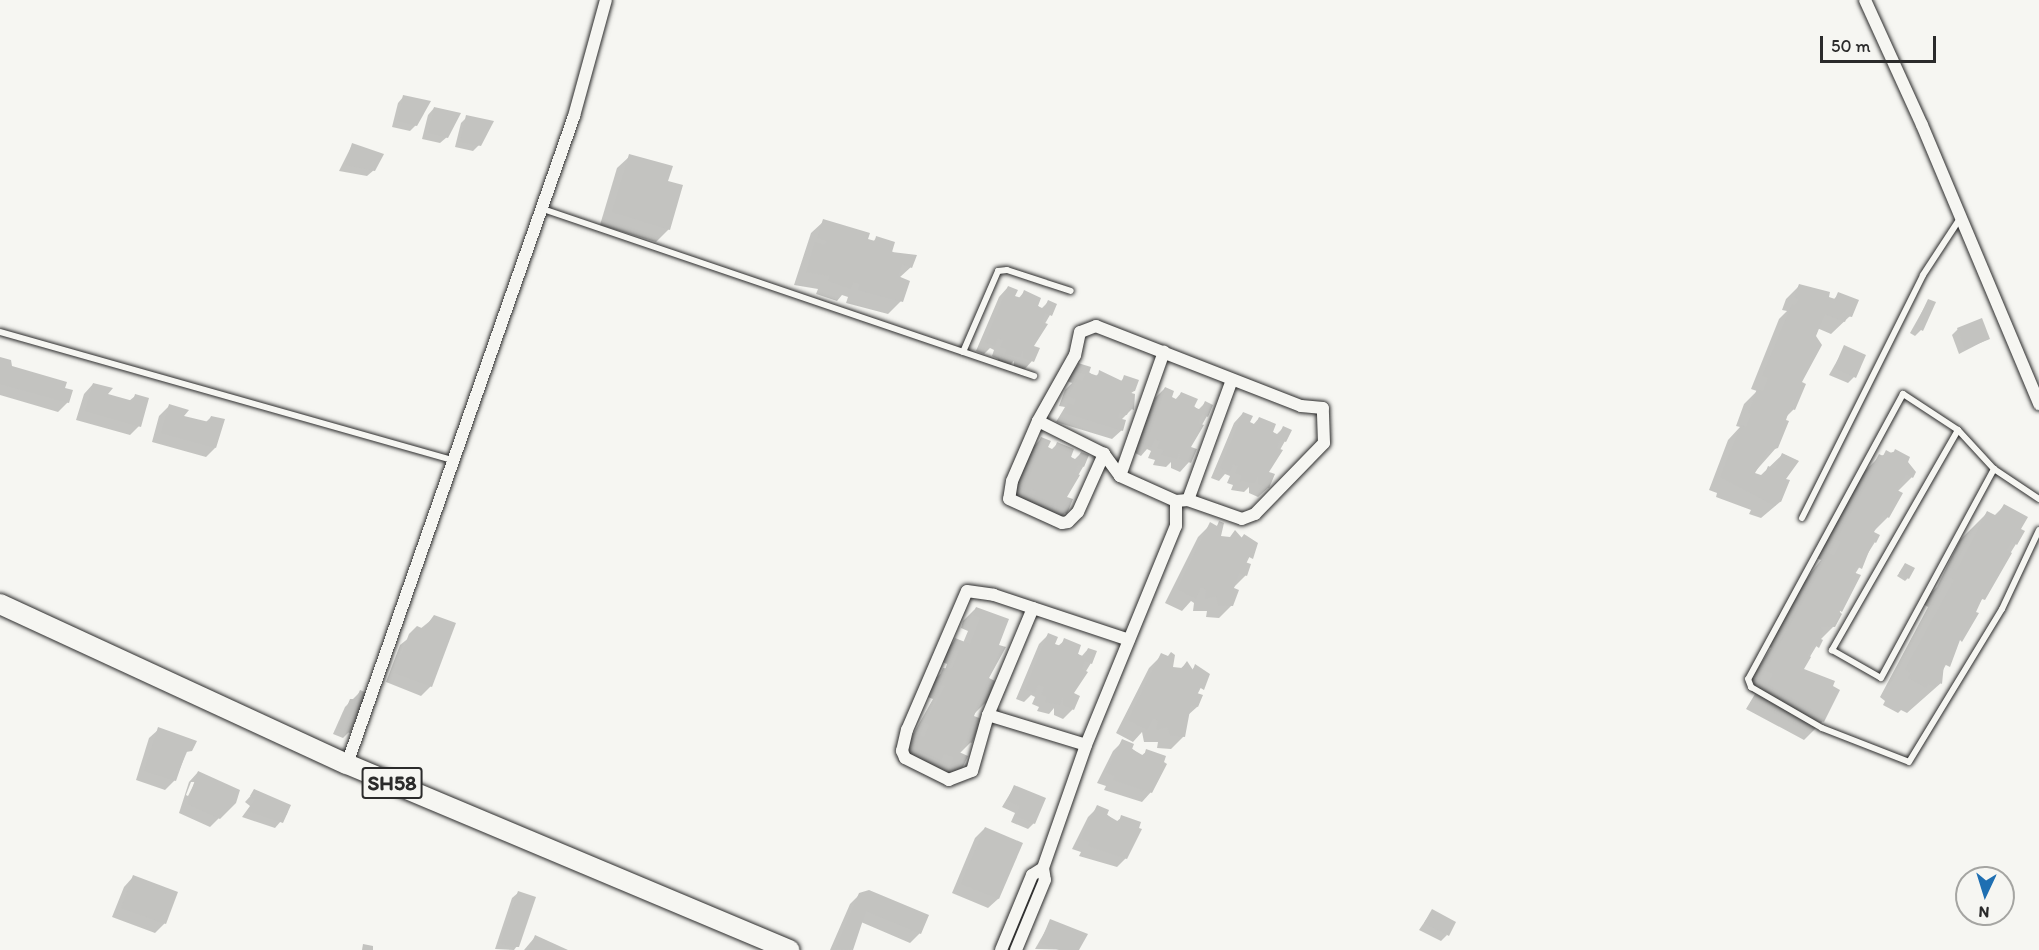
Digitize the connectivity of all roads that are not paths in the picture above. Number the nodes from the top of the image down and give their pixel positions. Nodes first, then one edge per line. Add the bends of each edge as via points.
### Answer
1 (606, 0) edge
2 (1865, 0) edge
3 (540, 208) junction
4 (1959, 220) junction
5 (1071, 291) dead end
6 (0, 332) edge
7 (963, 352) junction
8 (1164, 352) junction
9 (1034, 376) dead end
10 (1232, 380) junction
11 (2039, 404) edge
12 (1038, 421) junction
13 (1958, 430) junction
14 (1104, 454) junction
15 (454, 460) junction
16 (1994, 469) junction
17 (1120, 476) junction
18 (2039, 499) edge
19 (1182, 501) junction
20 (1802, 518) dead end
21 (2039, 530) edge
22 (0, 604) edge
23 (1033, 608) junction
24 (1129, 640) junction
25 (988, 715) junction
26 (1086, 745) junction
27 (347, 764) junction
28 (1043, 868) junction
29 (790, 950) edge
30 (1001, 950) edge
31 (1016, 950) edge

1 - 3 street via 574,116
2 - 4 street via 1922,124
3 - 7 lane
3 - 15 street
4 - 11 street
4 - 20 lane via 1923,275
5 - 7 lane via 1007,270 998,271
6 - 15 lane
7 - 9 lane
8 - 10 street
8 - 12 street via 1096,326 1080,332 1075,355
8 - 17 street
10 - 19 street
10 - 19 street via 1301,406 1323,408 1324,443 1250,517 1242,519
12 - 14 street
12 - 14 street via 1008,493 1013,503 1068,522 1078,513
13 - 16 lane
13 - 16 lane via 1832,650 1881,678
13 - 21 lane via 1902,394 1748,679 1751,687 1822,728 1909,762 2002,609
14 - 17 street
15 - 27 street
16 - 18 lane
17 - 19 street
19 - 24 street via 1176,526
22 - 27 main road, SH58
23 - 24 street
23 - 25 street
23 - 25 street via 977,590 967,591 907,730 902,751 905,758 949,780 963,777 972,771
24 - 26 street
25 - 26 street
26 - 28 street
27 - 29 main road, SH58
28 - 30 street via 1032,875
28 - 31 street via 1045,880

